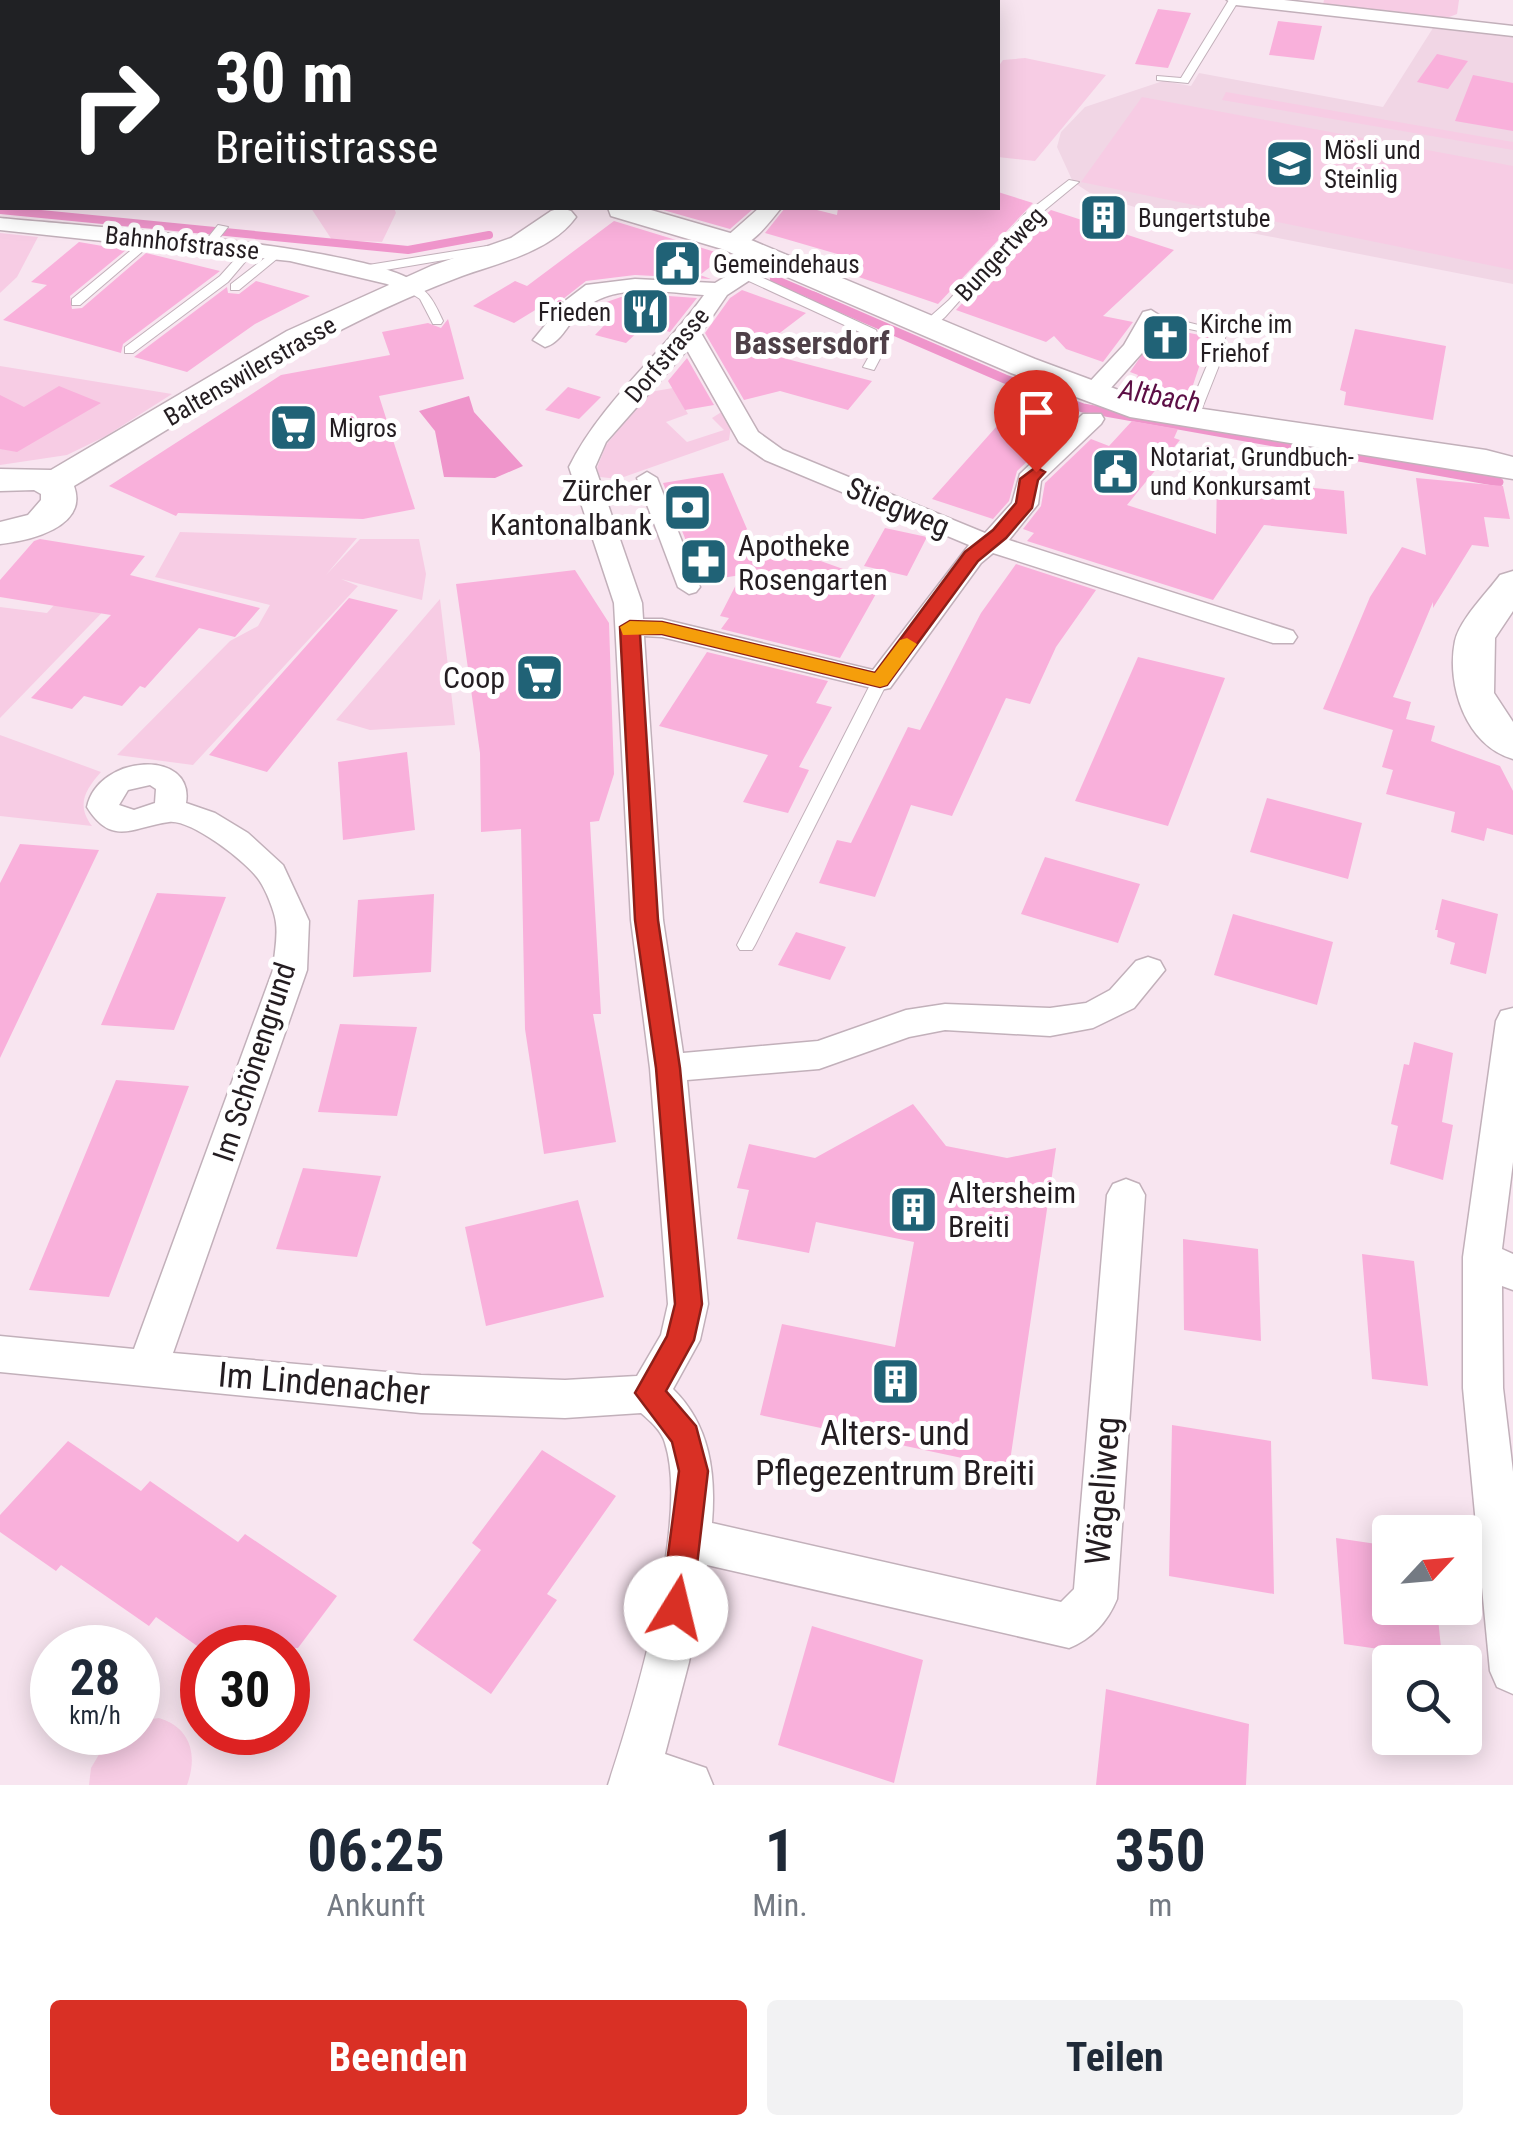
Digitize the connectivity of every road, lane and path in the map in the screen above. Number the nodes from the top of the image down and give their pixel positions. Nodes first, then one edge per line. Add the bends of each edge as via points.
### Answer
1 (1235, 0) edge
2 (1474, 0) edge
3 (1470, 27) junction
4 (1513, 31) edge
5 (1161, 78) dead end
6 (1073, 182) dead end
7 (617, 210) edge
8 (628, 210) edge
9 (768, 210) edge
10 (554, 212) edge
11 (0, 224) edge
12 (152, 239) junction
13 (733, 243) junction
14 (522, 244) junction
15 (265, 251) junction
16 (755, 266) junction
17 (362, 270) junction
18 (240, 283) dead end
19 (410, 287) junction
20 (719, 290) junction
21 (76, 302) dead end
22 (368, 306) junction
23 (1151, 317) joint
24 (437, 321) dead end
25 (927, 326) junction
26 (689, 332) junction
27 (545, 340) dead end
28 (129, 350) dead end
29 (869, 367) dead end
30 (1092, 406) junction
31 (1192, 418) junction
32 (1513, 468) edge
33 (647, 478) dead end
34 (0, 480) edge
35 (53, 484) junction
36 (0, 533) edge
37 (988, 543) junction
38 (1513, 583) edge
39 (689, 587) dead end
40 (630, 627) junction
41 (1283, 637) dead end
42 (880, 680) junction
43 (1513, 745) edge
44 (169, 808) dead end
45 (746, 946) dead end
46 (1148, 970) dead end
47 (1513, 1021) edge
48 (668, 1068) junction
49 (1126, 1195) dead end
50 (1497, 1265) edge
51 (0, 1354) edge
52 (148, 1366) junction
53 (649, 1393) junction
54 (687, 1542) junction
55 (1513, 1671) edge
56 (635, 1777) edge
57 (689, 1785) edge

1 - 3 street
1 - 5 lane via 1184,81
2 - 3 street
3 - 4 street
6 - 25 lane, Bungertweg via 1026,220 959,300
7 - 10 main road via 590,220
8 - 13 main road
9 - 13 street
10 - 14 main road, Baltenswilerstrasse
11 - 12 street, Bahnhofstrasse
12 - 15 street, Bahnhofstrasse via 214,237
12 - 21 lane
13 - 16 main road
14 - 17 lane
14 - 19 main road, Baltenswilerstrasse
15 - 17 street, Bahnhofstrasse
15 - 18 lane
15 - 28 lane
16 - 20 street, Dorfstrasse
16 - 25 main road
16 - 29 lane via 872,333 878,351
17 - 19 street, Bahnhofstrasse
17 - 22 street
19 - 22 main road, Baltenswilerstrasse
19 - 24 lane
20 - 26 street, Dorfstrasse
20 - 27 street via 598,288
22 - 35 main road, Baltenswilerstrasse via 265,356
23 - 30 street
23 - 31 lane via 1220,332
25 - 30 main road
26 - 37 street, Stiegweg via 748,436 774,455
26 - 40 street, Dorfstrasse via 595,440 582,467
30 - 31 main road
30 - 37 street via 1029,479 1025,504
31 - 32 main road
33 - 39 street
34 - 35 main road via 30,477
35 - 36 main road via 61,498 50,516
37 - 41 street, Stiegweg
37 - 42 street via 971,556
38 - 43 main road via 1475,638 1474,693
40 - 42 street via 662,628
40 - 48 street via 647,920
42 - 45 lane
44 - 52 street, Im Schönengrund via 237,840 272,873 293,920 290,970
46 - 48 street via 1122,999 1094,1015 1050,1022 945,1017 819,1055
47 - 50 street
48 - 53 street via 688,1304 680,1340
49 - 54 street, Wägeliweg via 1095,1600 1069,1626
50 - 55 street via 1484,1388
51 - 52 street, Im Lindenacher
52 - 53 street, Im Lindenacher via 379,1394 584,1399
53 - 54 street via 685,1436 693,1471
54 - 56 street via 672,1640
56 - 57 street

